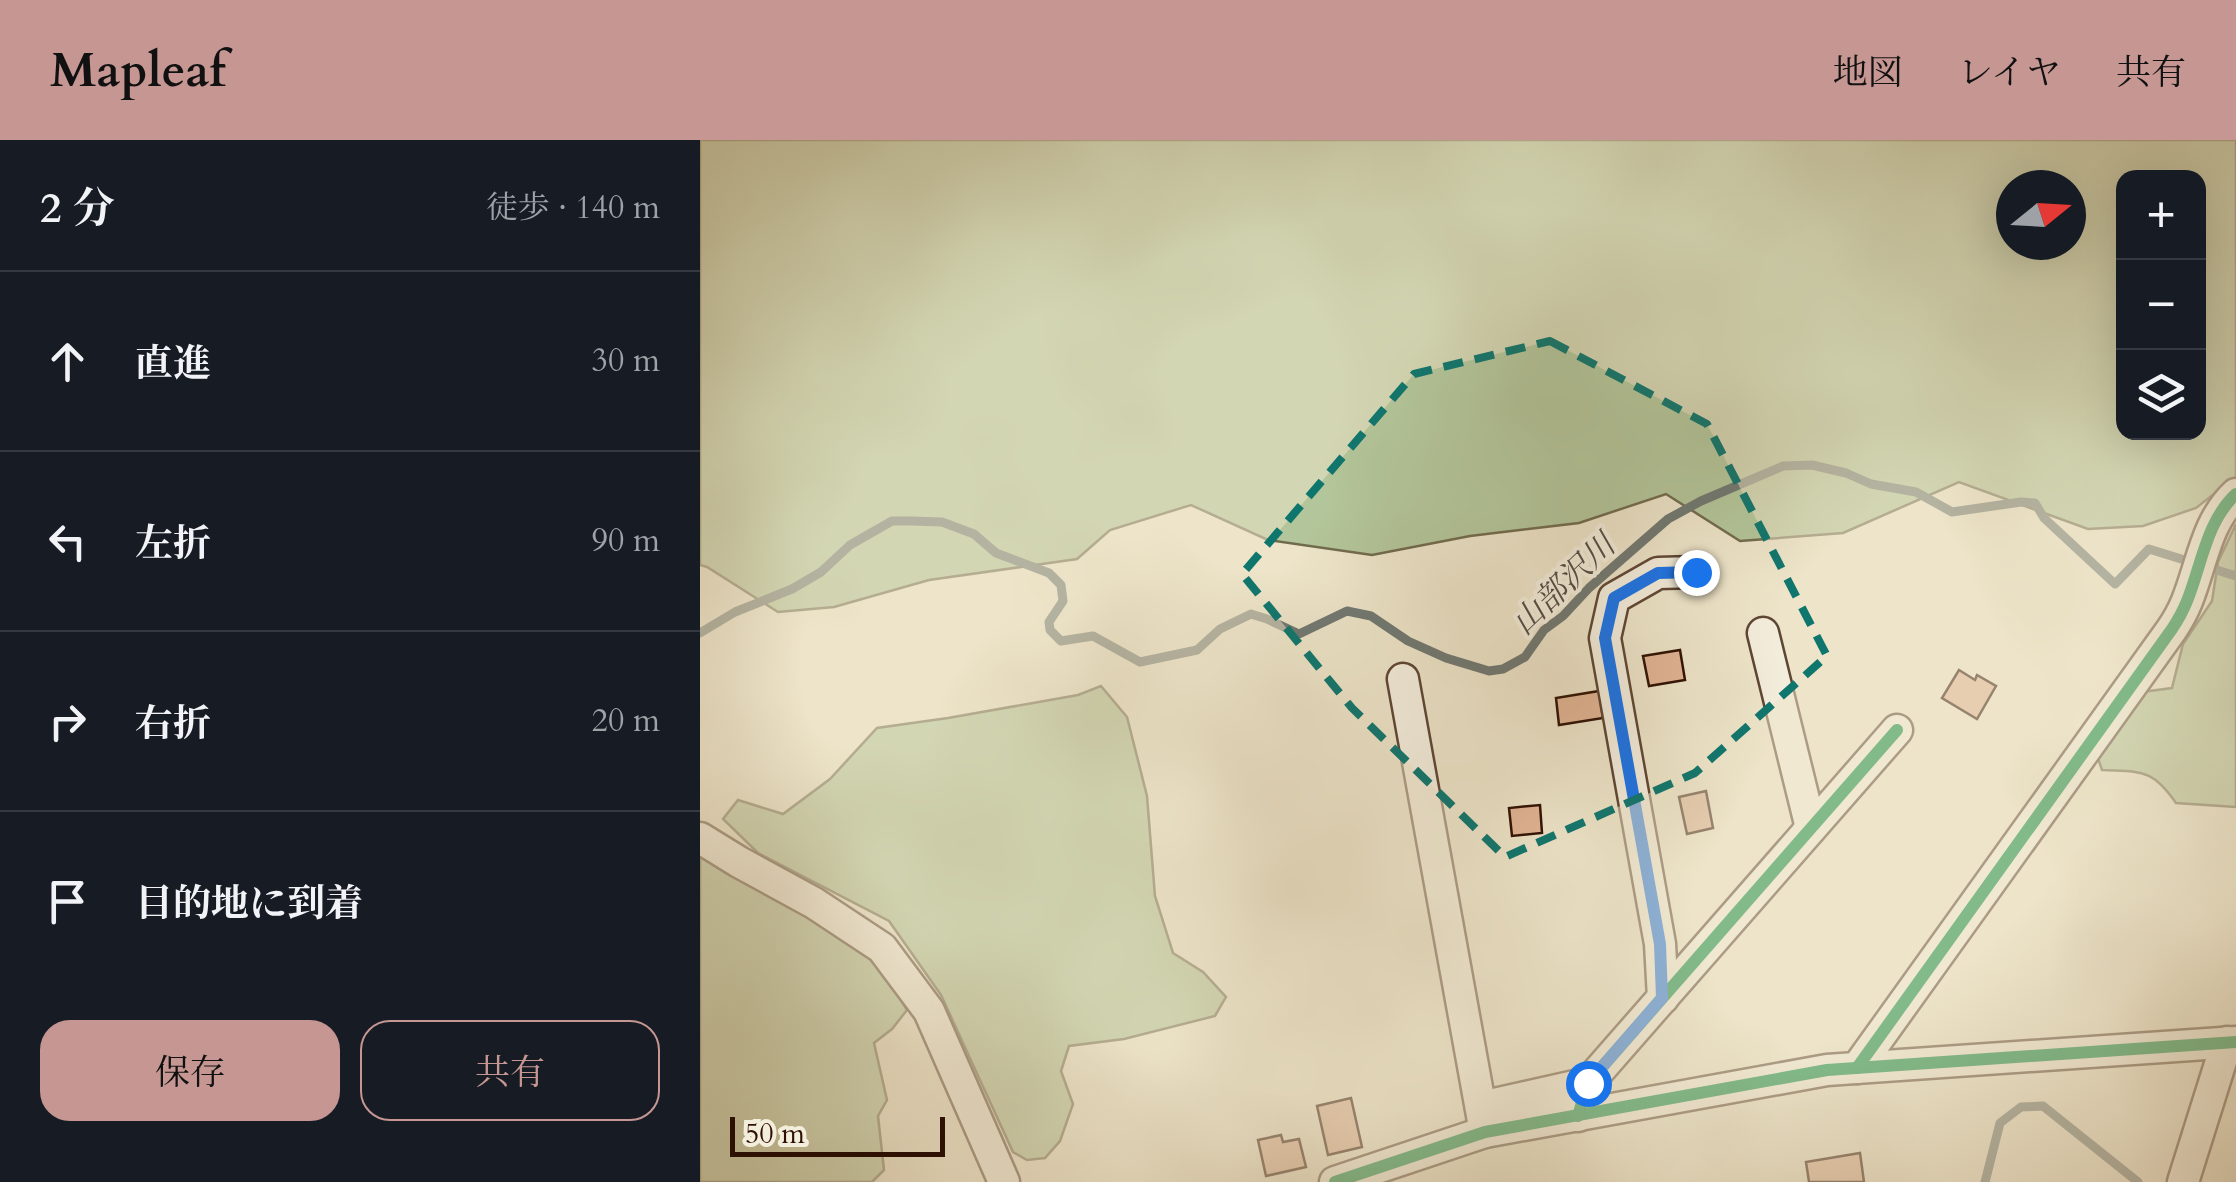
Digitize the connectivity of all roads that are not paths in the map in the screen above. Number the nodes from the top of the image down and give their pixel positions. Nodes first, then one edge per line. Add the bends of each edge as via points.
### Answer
1 (2236, 494) edge
2 (1696, 572) dead end
3 (1762, 633) dead end
4 (1403, 679) dead end
5 (1897, 730) dead end
6 (1811, 828) junction
7 (700, 838) edge
8 (1662, 998) junction
9 (2232, 1042) edge
10 (1856, 1068) junction
11 (1588, 1083) junction
12 (1578, 1116) junction
13 (1483, 1119) junction
14 (1004, 1182) edge
15 (1335, 1182) edge
16 (2184, 1182) edge

1 - 10 street via 2213,522 2172,629
2 - 8 street via 1658,573 1614,598 1605,638 1660,944
3 - 6 street
4 - 13 street
5 - 6 street
6 - 8 street
7 - 14 street via 882,948 929,1012
8 - 11 street
9 - 10 street
9 - 16 street
10 - 12 street
11 - 12 street
11 - 13 street
12 - 13 street
13 - 15 street

